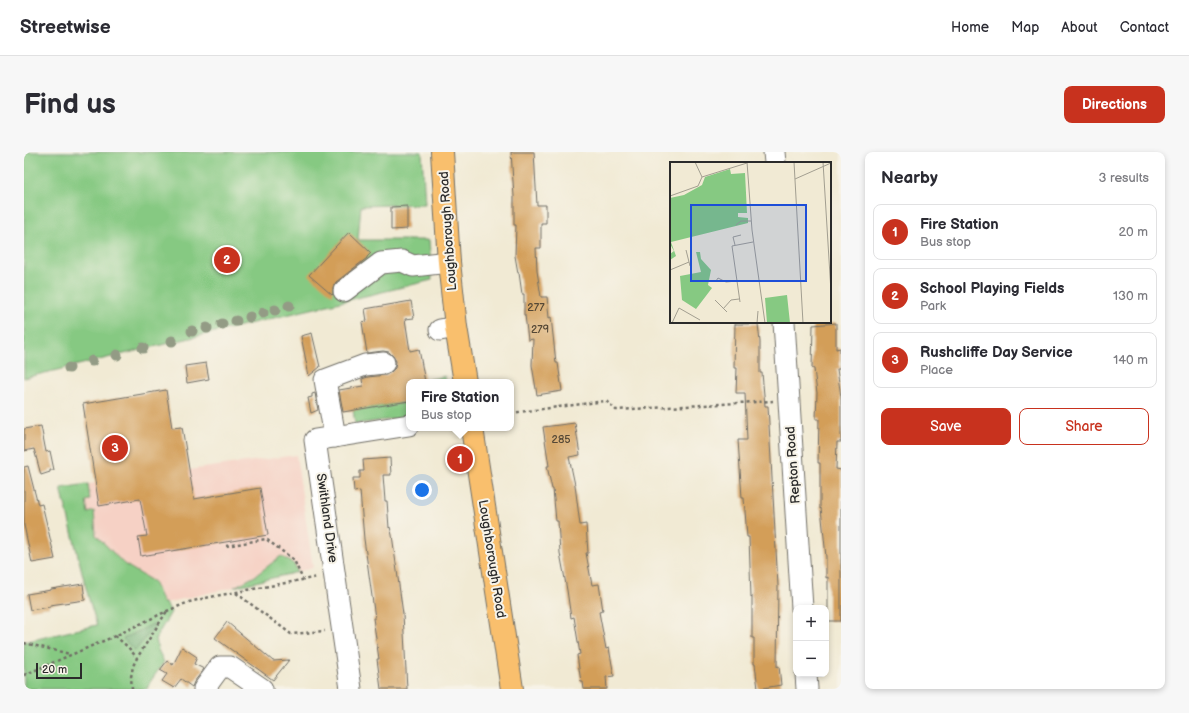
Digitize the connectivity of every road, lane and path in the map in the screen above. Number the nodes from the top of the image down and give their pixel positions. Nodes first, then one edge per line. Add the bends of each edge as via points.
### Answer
1 (442, 152) edge
2 (774, 152) edge
3 (775, 162) edge
4 (449, 262) junction
5 (344, 291) dead end
6 (784, 323) edge
7 (384, 363) dead end
8 (464, 379) edge
9 (789, 400) junction
10 (514, 413) edge
11 (406, 425) edge
12 (472, 431) edge
13 (335, 437) junction
14 (226, 546) dead end
15 (335, 575) junction
16 (303, 580) junction
17 (236, 593) junction
18 (802, 605) edge
19 (167, 611) junction
20 (343, 630) junction
21 (115, 636) junction
22 (24, 643) edge
23 (71, 655) junction
24 (137, 658) junction
25 (24, 675) edge
26 (806, 677) edge
27 (256, 687) edge
28 (132, 689) edge
29 (204, 689) edge
30 (349, 689) edge
31 (512, 689) edge
32 (807, 689) edge

1 - 4 main road, Loughborough Road
2 - 3 street
4 - 5 street via 413,266 402,260 381,263
4 - 8 main road, Loughborough Road via 448,328
6 - 9 street, Repton Road
7 - 13 street via 365,365 325,380
9 - 10 path via 616,410 606,401
9 - 18 street, Repton Road
11 - 13 street, Swithland Drive
12 - 31 main road, Loughborough Road
13 - 15 street, Swithland Drive via 316,440
14 - 16 path via 266,539 294,560
15 - 16 path
15 - 20 street, Swithland Drive
16 - 17 path
17 - 19 path via 189,602
17 - 20 path via 291,634
19 - 21 path
19 - 24 path
20 - 30 street, Swithland Drive
21 - 23 path
21 - 24 path
22 - 23 path
23 - 25 path
24 - 28 path via 131,677
26 - 32 street
27 - 29 street via 230,667 220,667

